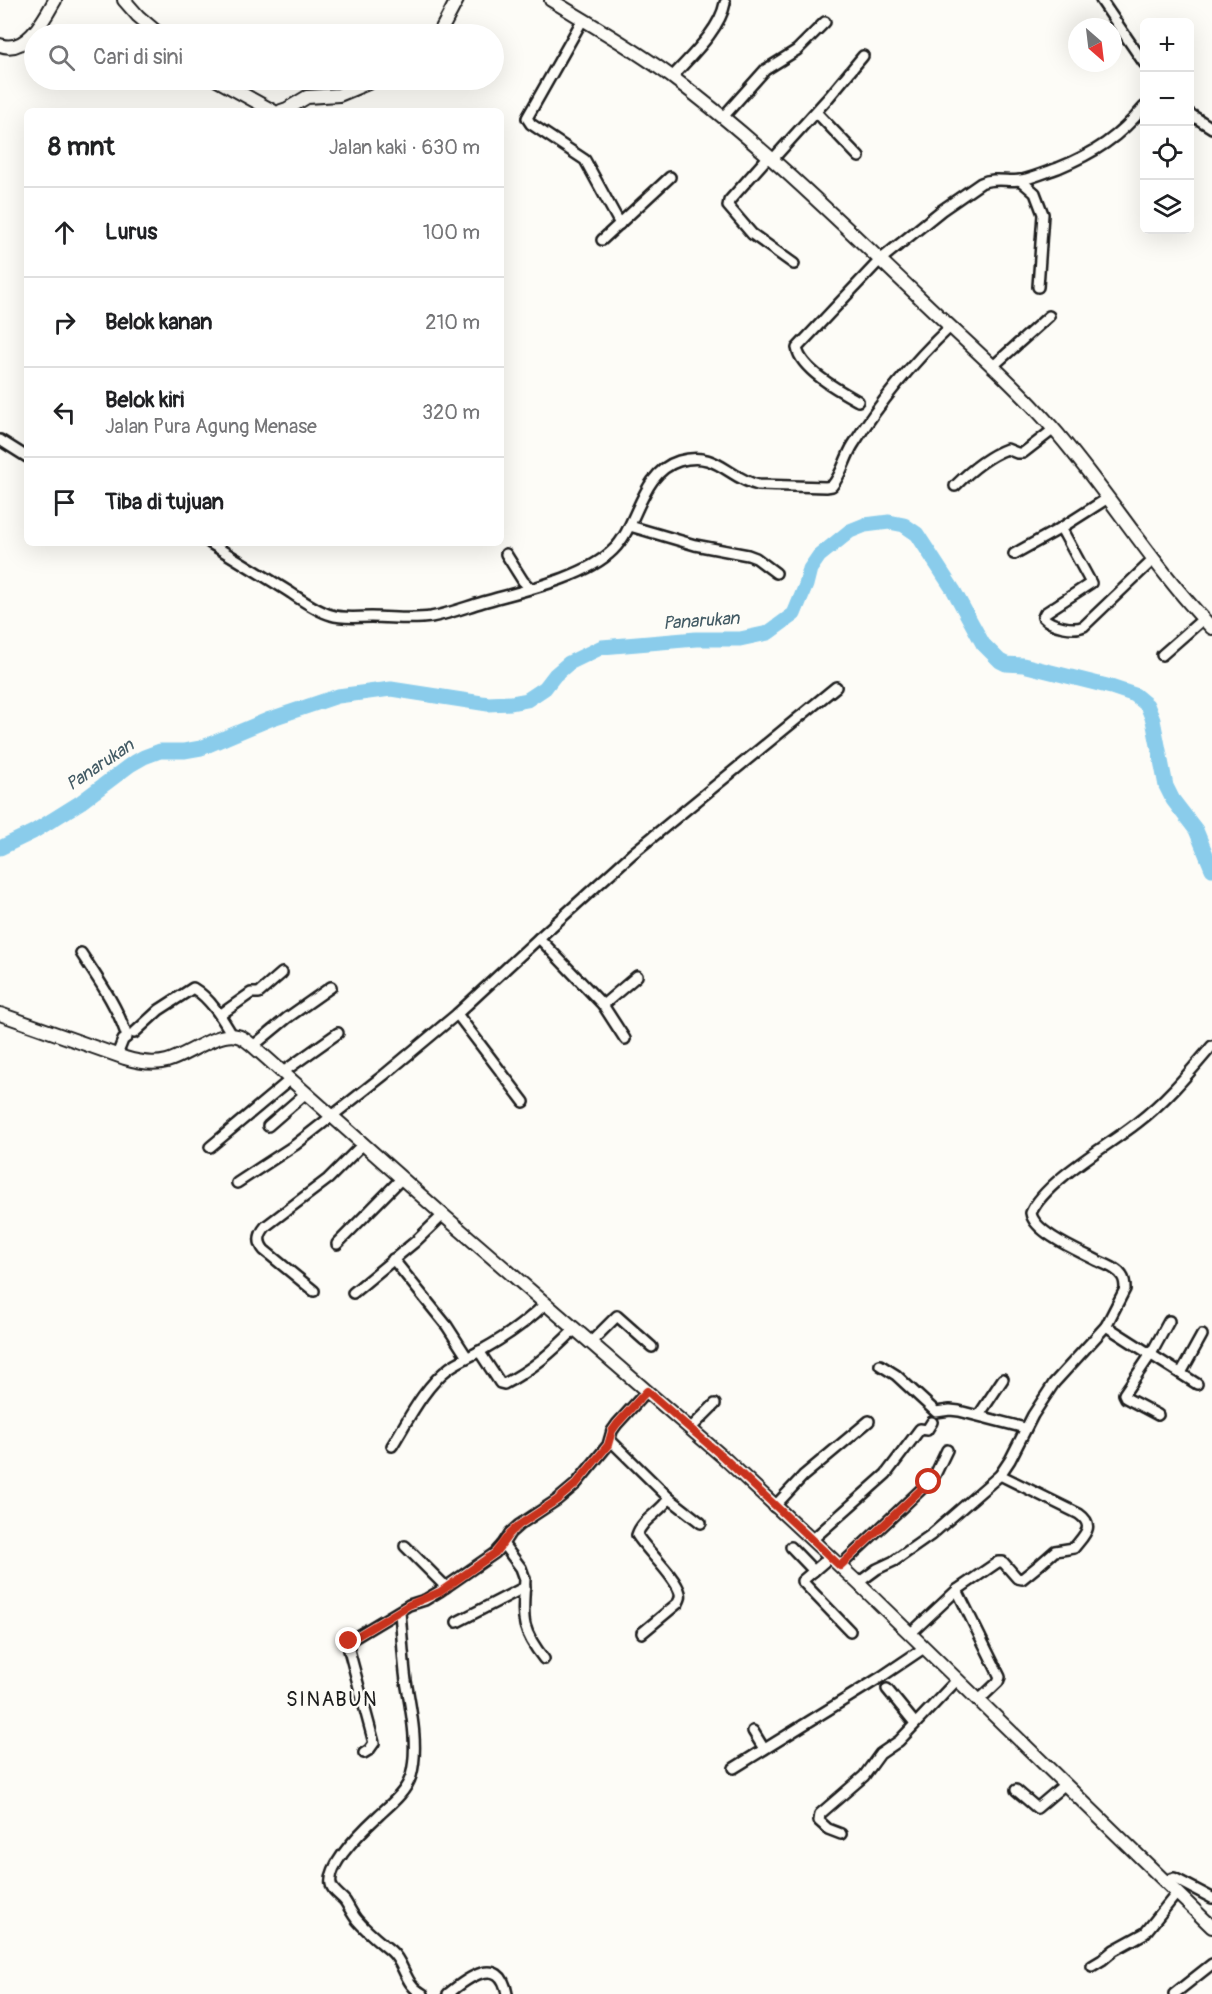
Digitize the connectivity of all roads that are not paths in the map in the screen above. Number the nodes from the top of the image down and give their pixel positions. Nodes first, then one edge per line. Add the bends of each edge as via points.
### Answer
1 (55, 0) edge
2 (124, 0) edge
3 (457, 0) edge
4 (551, 0) edge
5 (1101, 0) edge
6 (725, 3) dead end
7 (583, 19) junction
8 (825, 22) dead end
9 (41, 24) edge
10 (146, 24) edge
11 (444, 24) edge
12 (24, 40) edge
13 (0, 45) edge
14 (863, 56) dead end
15 (1140, 57) edge
16 (672, 77) junction
17 (235, 90) edge
18 (351, 90) edge
19 (268, 108) edge
20 (289, 108) edge
21 (816, 111) junction
22 (1140, 111) edge
23 (723, 117) junction
24 (1194, 117) edge
25 (1212, 128) edge
26 (771, 157) junction
27 (859, 157) dead end
28 (670, 177) dead end
29 (1020, 180) junction
30 (620, 225) junction
31 (603, 240) dead end
32 (880, 260) junction
33 (794, 264) dead end
34 (1038, 288) dead end
35 (1049, 316) dead end
36 (950, 327) junction
37 (992, 367) junction
38 (858, 401) dead end
39 (1054, 429) junction
40 (0, 440) edge
41 (24, 455) edge
42 (955, 486) dead end
43 (1108, 498) junction
44 (630, 526) junction
45 (1061, 528) junction
46 (215, 546) edge
47 (506, 554) dead end
48 (1014, 554) dead end
49 (1154, 560) junction
50 (776, 573) dead end
51 (530, 588) junction
52 (1208, 623) edge
53 (1162, 655) dead end
54 (836, 687) dead end
55 (540, 938) junction
56 (81, 953) dead end
57 (282, 973) dead end
58 (637, 976) dead end
59 (331, 987) dead end
60 (603, 1005) junction
61 (0, 1014) edge
62 (457, 1014) junction
63 (220, 1015) junction
64 (134, 1033) dead end
65 (338, 1033) dead end
66 (232, 1035) junction
67 (625, 1039) dead end
68 (253, 1046) junction
69 (1212, 1046) edge
70 (117, 1055) junction
71 (287, 1076) junction
72 (306, 1093) junction
73 (525, 1102) dead end
74 (332, 1116) junction
75 (268, 1126) dead end
76 (363, 1145) junction
77 (210, 1147) dead end
78 (401, 1179) junction
79 (237, 1183) dead end
80 (443, 1215) junction
81 (337, 1244) dead end
82 (393, 1259) junction
83 (314, 1291) dead end
84 (353, 1293) dead end
85 (546, 1303) junction
86 (1169, 1321) dead end
87 (1106, 1326) junction
88 (575, 1329) junction
89 (1202, 1335) dead end
90 (591, 1342) junction
91 (652, 1347) dead end
92 (479, 1351) junction
93 (1151, 1354) junction
94 (467, 1357) junction
95 (880, 1365) dead end
96 (1180, 1373) junction
97 (1003, 1379) dead end
98 (1197, 1384) dead end
99 (647, 1391) junction
100 (715, 1404) dead end
101 (979, 1415) junction
102 (1158, 1415) dead end
103 (868, 1421) dead end
104 (932, 1422) dead end
105 (691, 1428) junction
106 (1025, 1428) junction
107 (610, 1440) junction
108 (392, 1446) dead end
109 (947, 1450) dead end
110 (1000, 1475) junction
111 (669, 1498) junction
112 (774, 1507) junction
113 (701, 1523) dead end
114 (812, 1540) junction
115 (503, 1544) junction
116 (405, 1546) dead end
117 (791, 1547) dead end
118 (835, 1562) junction
119 (814, 1571) junction
120 (858, 1583) junction
121 (446, 1587) junction
122 (525, 1587) junction
123 (957, 1590) junction
124 (400, 1612) junction
125 (457, 1622) dead end
126 (850, 1632) dead end
127 (642, 1633) dead end
128 (910, 1634) junction
129 (924, 1647) junction
130 (544, 1659) dead end
131 (957, 1680) junction
132 (887, 1689) dead end
133 (978, 1701) junction
134 (914, 1722) junction
135 (753, 1731) dead end
136 (764, 1749) junction
137 (364, 1753) dead end
138 (734, 1768) dead end
139 (1064, 1785) junction
140 (1016, 1790) dead end
141 (841, 1834) dead end
142 (1166, 1883) junction
143 (1177, 1893) junction
144 (1212, 1898) edge
145 (1212, 1927) edge
146 (1212, 1964) edge
147 (1092, 1966) dead end
148 (423, 1994) edge
149 (448, 1994) edge
150 (507, 1994) edge
151 (1174, 1994) edge

1 - 9 street
2 - 10 street
3 - 11 street
4 - 7 street
5 - 15 street
6 - 16 street via 713,29
7 - 16 street
7 - 30 street via 527,119 585,160
8 - 23 street via 797,50 765,70
12 - 13 street via 10,47
14 - 21 street
16 - 23 street
17 - 19 street
18 - 20 street via 339,95 307,97
21 - 26 street
21 - 27 street
22 - 29 street via 1100,149
23 - 26 street
24 - 25 street
26 - 32 street
26 - 33 street via 728,206 752,234
28 - 30 street
29 - 32 street via 981,183
29 - 34 street via 1035,193 1043,214
30 - 31 street
32 - 36 street
32 - 38 street via 797,348 819,376
35 - 37 street
36 - 37 street
36 - 44 street via 886,399 853,446 832,486 758,485 710,461 682,460 658,474
37 - 39 street
39 - 42 street via 1023,453 1007,449 1000,452
39 - 43 street
40 - 41 street
43 - 45 street
43 - 49 street
44 - 50 street via 748,555
44 - 51 street via 616,547 596,562 579,572
45 - 48 street
45 - 49 street via 1091,582 1045,613 1043,617 1048,622 1084,626
46 - 51 street via 334,616 432,617
47 - 51 street
49 - 52 street
52 - 53 street
54 - 55 street via 633,853
55 - 60 street
55 - 62 street
56 - 70 street via 109,996 127,1037
57 - 63 street via 259,993 251,993
58 - 60 street
59 - 68 street
60 - 67 street
61 - 70 street
62 - 73 street
62 - 74 street
63 - 64 street via 193,988 159,1010
63 - 66 street
65 - 71 street
66 - 68 street
66 - 70 street via 164,1062 141,1062
68 - 71 street
69 - 87 street via 1159,1105 1073,1169 1031,1213 1044,1231 1122,1275 1125,1289
71 - 72 street
71 - 77 street
72 - 74 street
72 - 75 street
74 - 76 street
74 - 79 street
76 - 78 street
76 - 83 street via 328,1179 266,1226 260,1236 264,1250
78 - 80 street
78 - 81 street
80 - 82 street
80 - 85 street
82 - 84 street
82 - 94 street
85 - 88 street
85 - 92 street via 528,1320
86 - 93 street
87 - 93 street
87 - 106 street via 1054,1383
88 - 90 street
88 - 92 street via 544,1360 504,1384
89 - 96 street
90 - 91 street via 616,1316
90 - 99 street
92 - 94 street
93 - 96 street
93 - 102 street via 1124,1394
94 - 108 street via 440,1376 423,1396
95 - 101 street via 936,1412
96 - 98 street
97 - 101 street
99 - 105 street
99 - 107 street via 617,1424
100 - 105 street
101 - 106 street
103 - 112 street via 803,1476
104 - 114 street via 927,1430 920,1429 875,1485
105 - 112 street
106 - 110 street
107 - 111 street
107 - 115 street via 568,1492 519,1525
109 - 118 street via 929,1482
110 - 120 street via 931,1535
110 - 123 street via 1079,1514 1088,1527 1074,1548 1055,1551 1024,1577 1017,1578 1000,1561
111 - 113 street
111 - 127 street via 637,1535 680,1592 680,1598
112 - 114 street
114 - 118 street
115 - 121 street
115 - 122 street via 521,1568
116 - 121 street
117 - 119 street
118 - 119 street
118 - 120 street
119 - 126 street via 802,1581
120 - 128 street
121 - 124 street
122 - 125 street
122 - 130 street via 524,1624 530,1642
123 - 128 street
123 - 133 street via 1000,1677
124 - 137 street via 348,1644 374,1743
124 - 148 street via 414,1737 410,1777 393,1802 337,1861 330,1881 356,1918 395,1955 409,1982
128 - 129 street
129 - 131 street
129 - 136 street
131 - 133 street
131 - 134 street
132 - 134 street
133 - 139 street
134 - 141 street via 899,1741 880,1754 864,1776 820,1814 819,1821
135 - 136 street
136 - 138 street
139 - 140 street via 1037,1808
139 - 142 street
142 - 143 street
142 - 144 street via 1174,1878
143 - 145 street
143 - 147 street via 1145,1933
146 - 151 street
149 - 150 street via 460,1983 485,1972 495,1973

